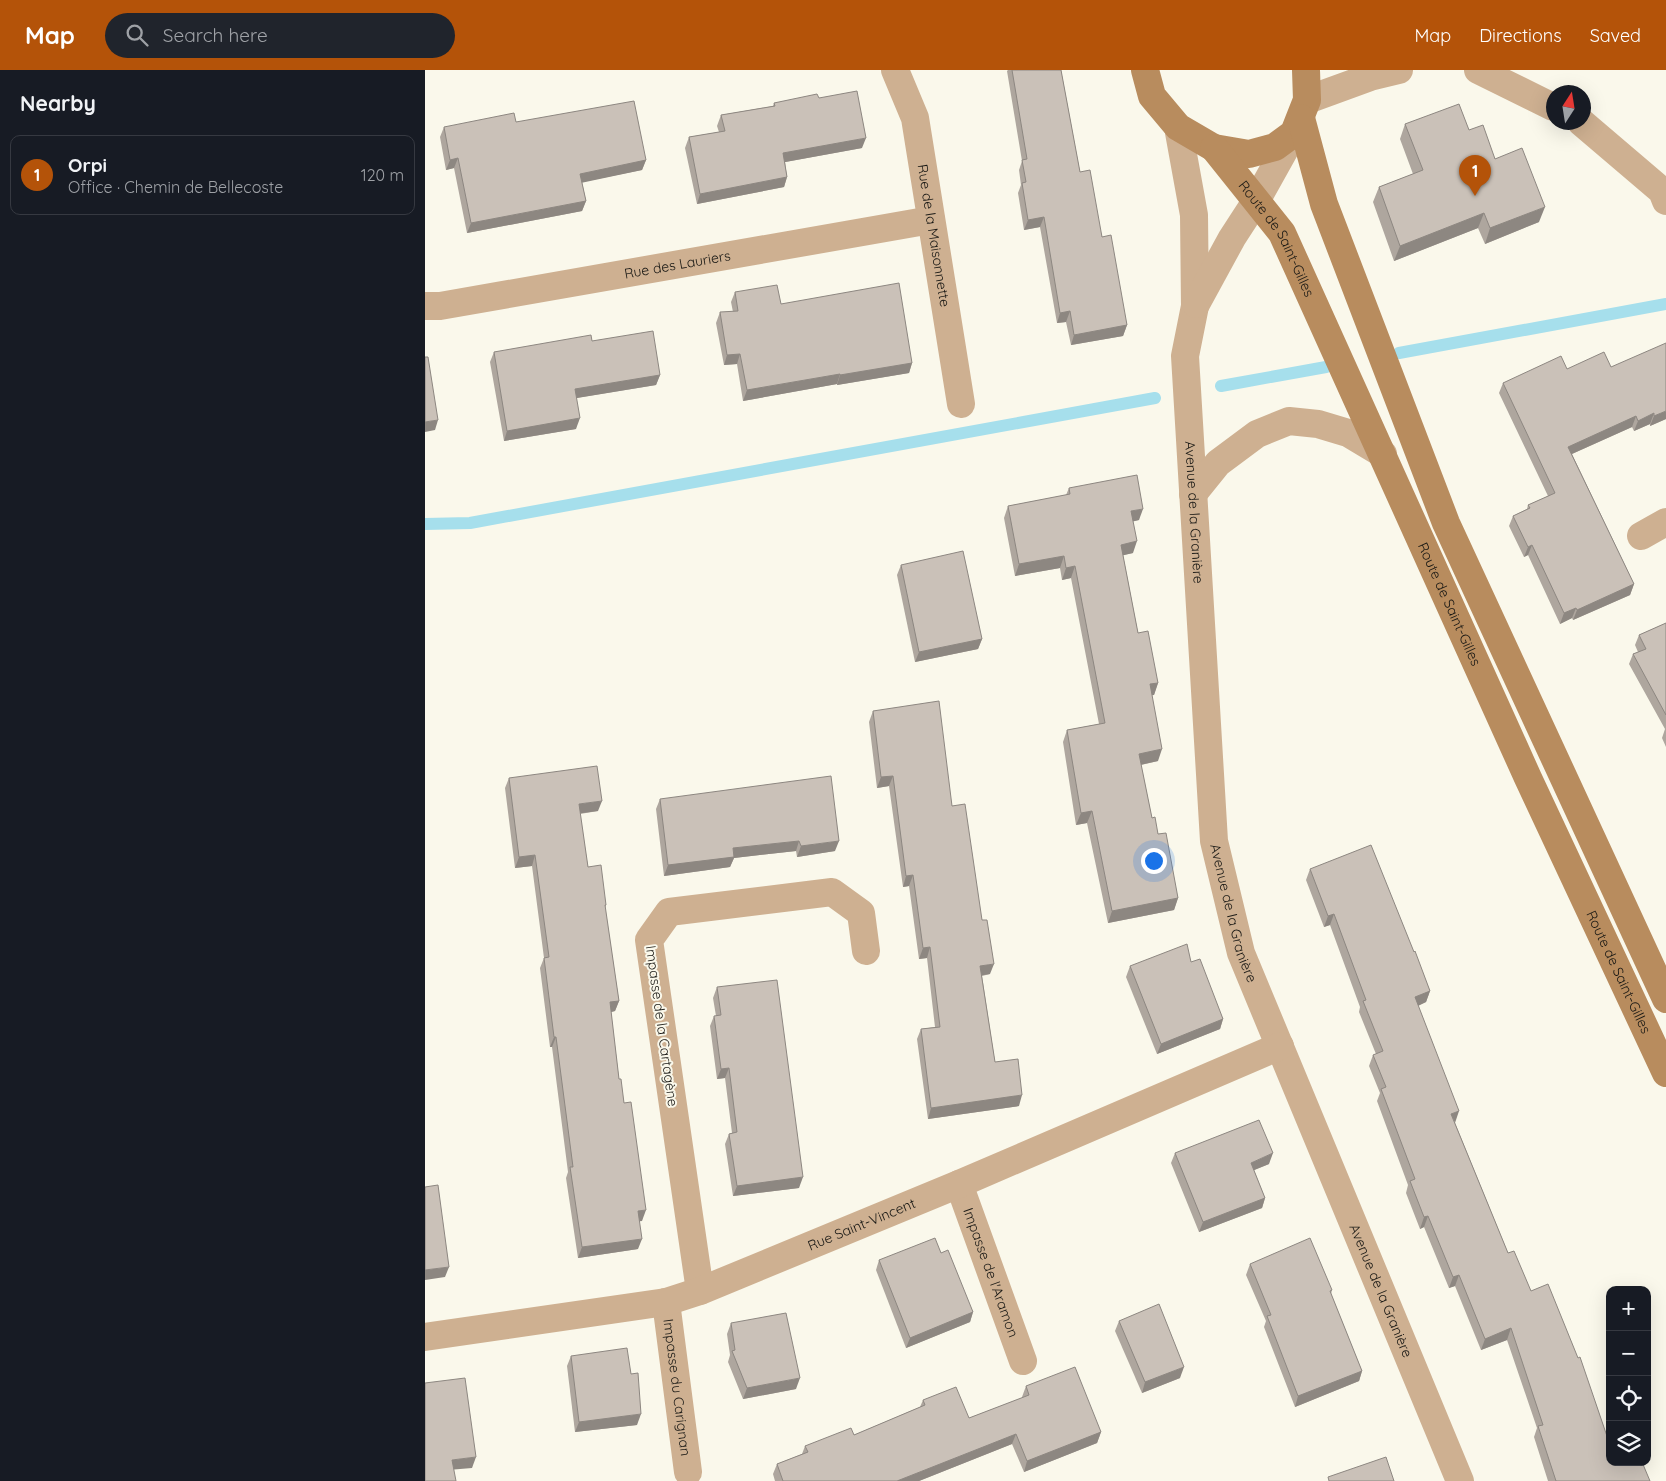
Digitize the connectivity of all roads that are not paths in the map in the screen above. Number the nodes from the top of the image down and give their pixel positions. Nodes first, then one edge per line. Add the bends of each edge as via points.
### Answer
1 (895, 70) edge
2 (1145, 70) edge
3 (1306, 70) edge
4 (1399, 70) edge
5 (1478, 70) edge
6 (1546, 104) edge
7 (1301, 117) junction
8 (1178, 127) junction
9 (1590, 130) edge
10 (1214, 148) junction
11 (1665, 194) edge
12 (1255, 201) junction
13 (931, 220) junction
14 (425, 306) edge
15 (1195, 306) junction
16 (961, 404) dead end
17 (1383, 454) junction
18 (1193, 494) junction
19 (1666, 522) edge
20 (1641, 536) dead end
21 (866, 951) dead end
22 (1666, 999) edge
23 (1280, 1046) junction
24 (1666, 1072) edge
25 (959, 1184) junction
26 (700, 1291) junction
27 (666, 1302) junction
28 (425, 1337) edge
29 (1023, 1361) dead end
30 (688, 1472) dead end
31 (1459, 1481) edge

1 - 13 street, Rue de la Maisonnette via 915,118
2 - 8 main road via 1152,96
3 - 7 main road
4 - 7 street via 1369,77
5 - 6 street
7 - 10 main road via 1275,147 1249,154
7 - 12 street, Avenue de la Granière
7 - 22 main road via 1324,204 1446,523
8 - 10 main road
8 - 15 street, Avenue de la Granière via 1194,215
9 - 11 street
10 - 12 main road, Route de Saint-Gilles
12 - 15 street, Avenue de la Granière
12 - 17 main road, Route de Saint-Gilles via 1282,233
13 - 14 street, Rue des Lauriers via 440,306
13 - 16 street, Rue de la Maisonnette
15 - 18 street, Avenue de la Granière via 1185,356
17 - 18 street via 1348,434 1318,424 1289,421 1257,434 1218,463
17 - 24 main road, Route de Saint-Gilles via 1528,778
18 - 23 street, Avenue de la Granière via 1214,841 1241,953
19 - 20 street
21 - 26 street, Impasse de la Cartagène via 861,913 833,892 669,912 649,940
23 - 25 street, Rue Saint-Vincent
23 - 31 street, Avenue de la Granière
25 - 26 street, Rue Saint-Vincent
25 - 29 street, Impasse de l'Aramon
26 - 27 street, Rue Saint-Vincent
27 - 28 street, Rue Saint-Vincent
27 - 30 street, Impasse du Carignan

